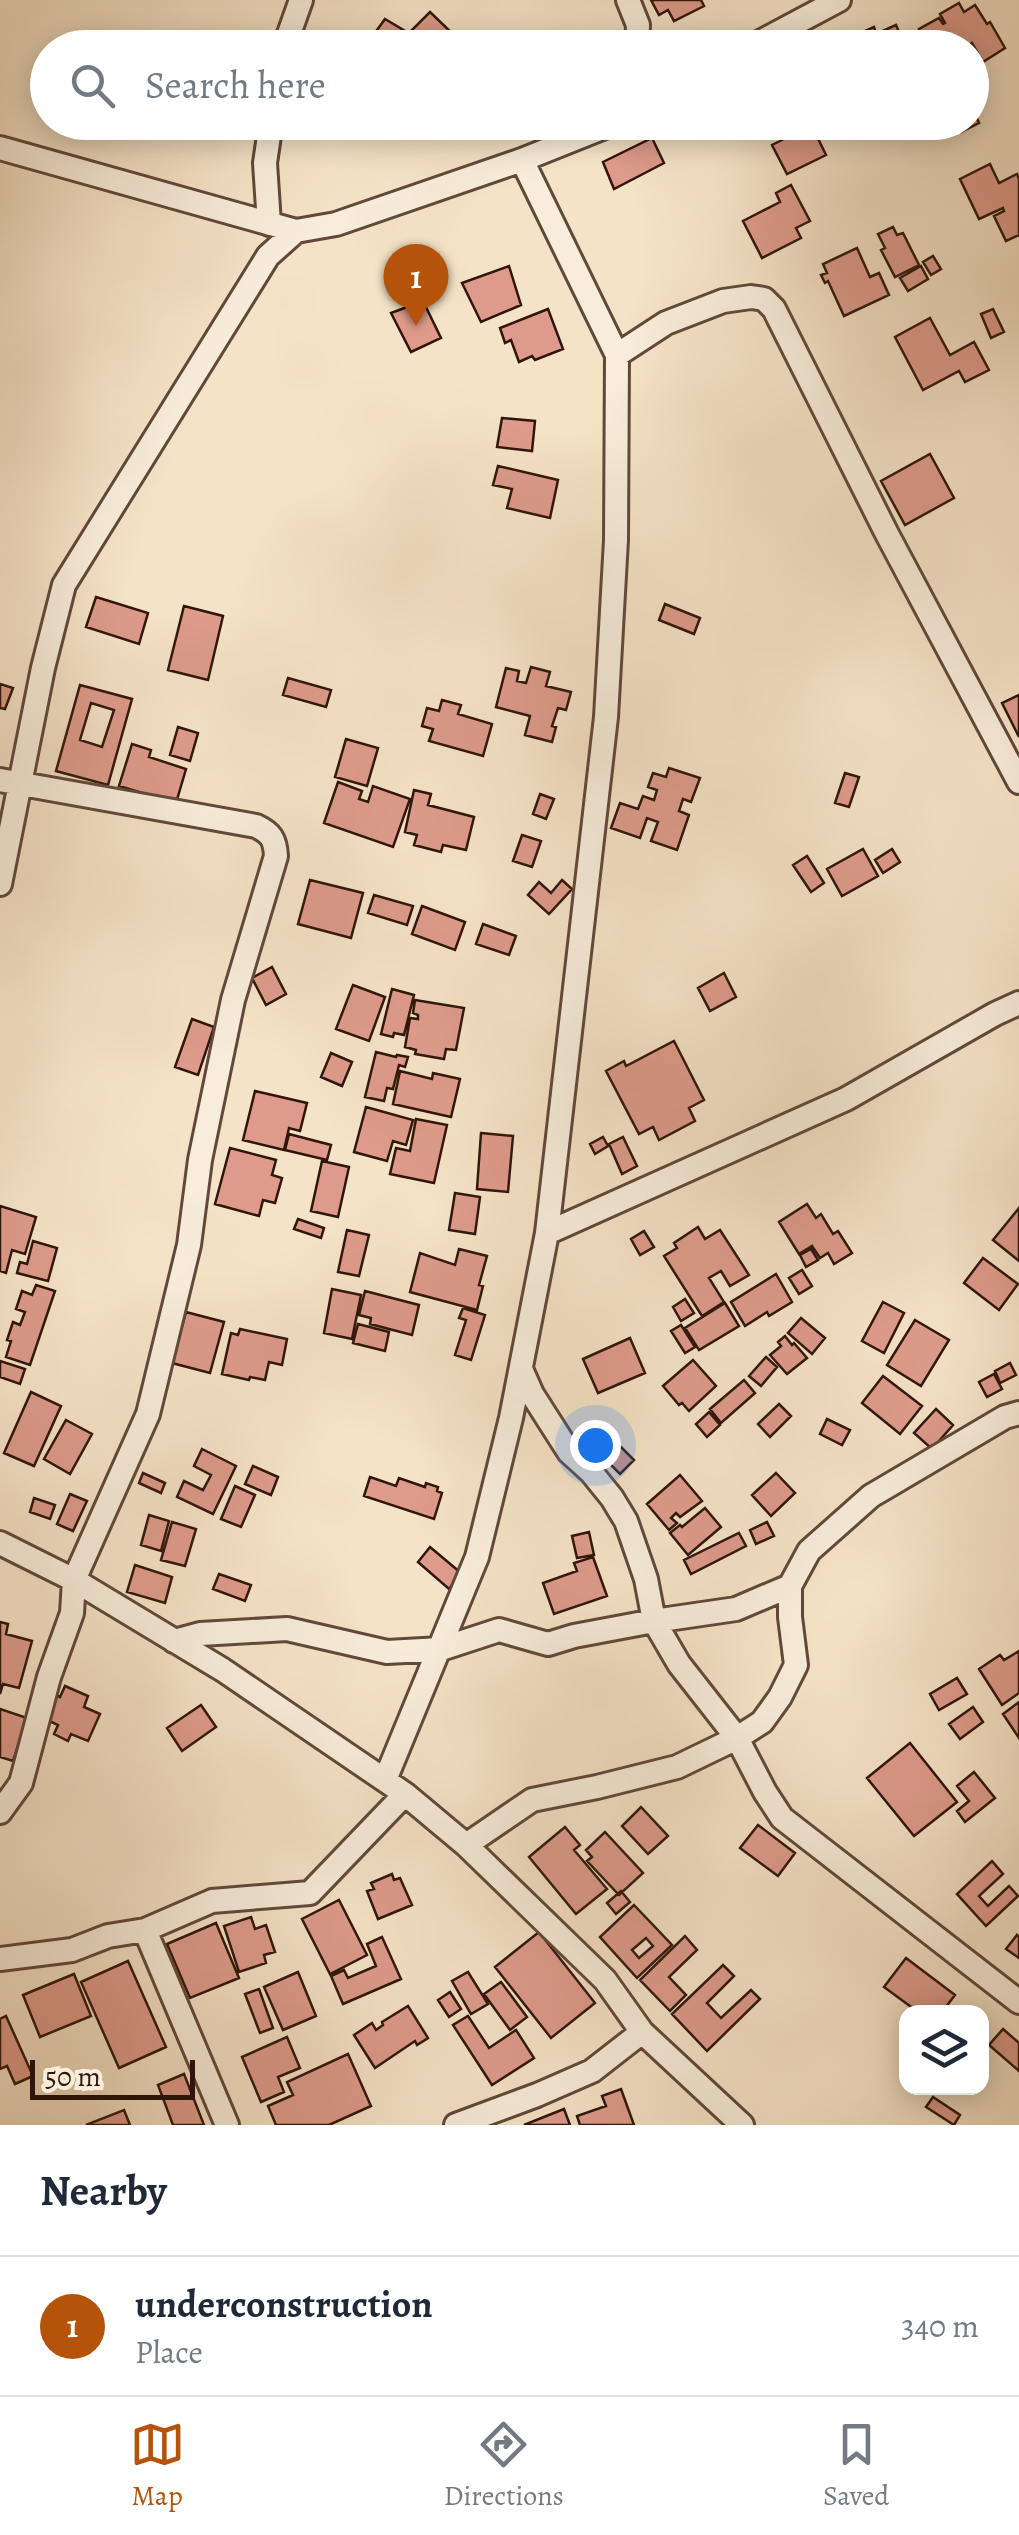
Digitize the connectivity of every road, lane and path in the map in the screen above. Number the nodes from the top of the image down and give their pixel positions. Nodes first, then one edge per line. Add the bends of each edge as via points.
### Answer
1 (300, 0) edge
2 (628, 0) edge
3 (839, 0) edge
4 (290, 30) edge
5 (638, 30) edge
6 (783, 30) edge
7 (268, 140) edge
8 (572, 140) edge
9 (0, 148) edge
10 (522, 160) junction
11 (268, 224) junction
12 (296, 231) junction
13 (617, 355) junction
14 (10, 782) edge
15 (1019, 782) edge
16 (0, 884) edge
17 (1019, 1004) edge
18 (547, 1232) junction
19 (520, 1368) junction
20 (1019, 1413) edge
21 (0, 1543) edge
22 (74, 1580) junction
23 (790, 1586) junction
24 (654, 1621) junction
25 (174, 1642) junction
26 (441, 1649) junction
27 (737, 1738) junction
28 (385, 1780) junction
29 (405, 1794) junction
30 (0, 1812) edge
31 (466, 1845) junction
32 (145, 1930) junction
33 (0, 1958) edge
34 (1019, 2002) edge
35 (642, 2032) junction
36 (227, 2125) edge
37 (456, 2125) edge
38 (742, 2125) edge

1 - 4 street
2 - 5 street
3 - 6 street
7 - 11 street
8 - 10 street
9 - 11 street
10 - 12 street via 336,224
10 - 13 street
11 - 12 street
12 - 14 street via 268,256 64,586
13 - 15 street via 666,323 723,301 764,299 774,309
13 - 18 street via 606,717
14 - 16 street
14 - 22 street via 256,826 275,841 233,1000 189,1245 148,1414
17 - 18 street via 846,1099
18 - 19 street
19 - 24 street via 568,1452 626,1521
19 - 26 street via 477,1558
20 - 23 street via 872,1496 809,1550
21 - 22 street
22 - 25 street
22 - 30 street via 72,1614 20,1783
23 - 24 street via 736,1609
23 - 27 street via 796,1665 762,1722
24 - 26 street via 548,1644 500,1630
24 - 27 street via 678,1664
25 - 26 street via 287,1628 387,1652
25 - 28 street
26 - 28 street
27 - 31 street via 676,1766 532,1800
27 - 34 street via 782,1818
28 - 29 street
29 - 31 street
29 - 32 street via 310,1893 212,1902
31 - 35 street via 606,1980
32 - 33 street via 72,1950
32 - 36 street
35 - 37 street via 592,2071
35 - 38 street

